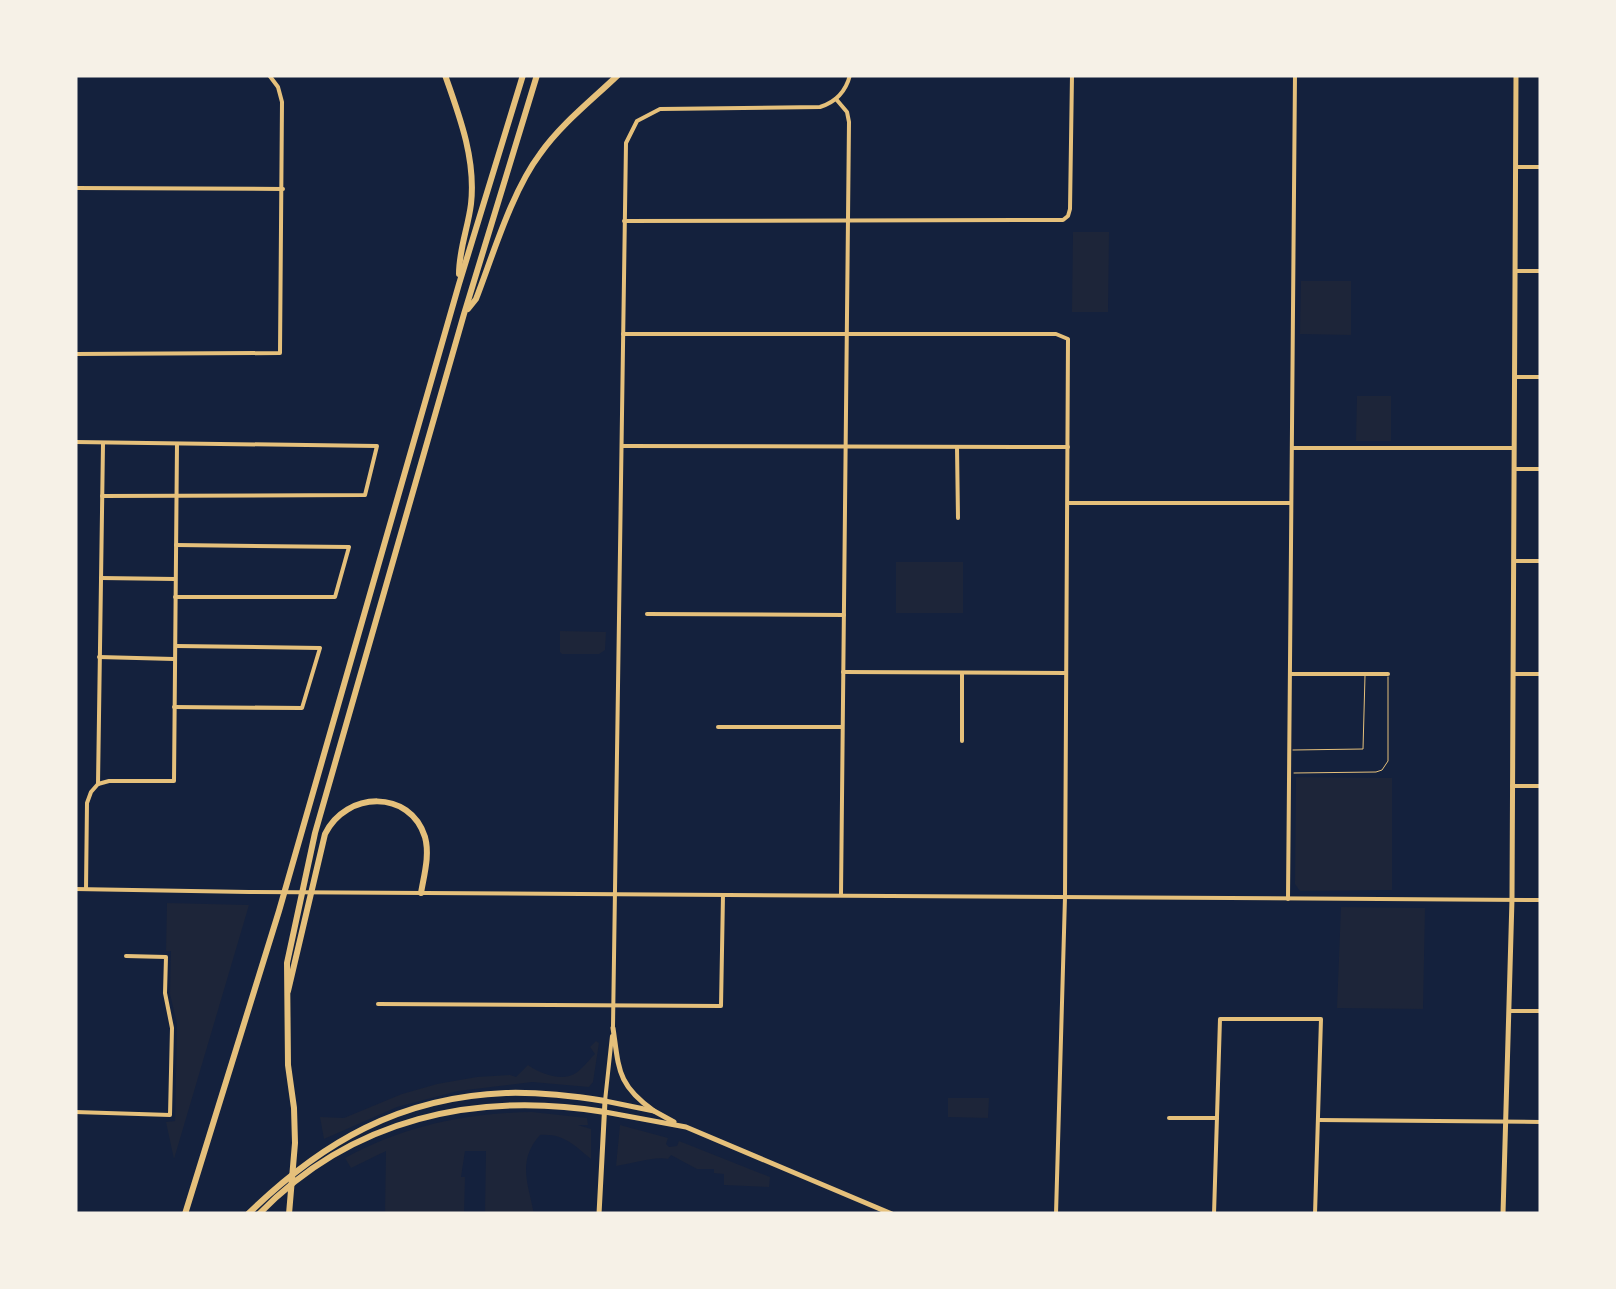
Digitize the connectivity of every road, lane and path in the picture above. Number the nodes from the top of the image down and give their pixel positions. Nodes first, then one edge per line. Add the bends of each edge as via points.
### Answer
1 (269, 75) edge
2 (445, 75) edge
3 (522, 75) edge
4 (536, 75) edge
5 (618, 75) edge
6 (850, 75) edge
7 (1072, 75) edge
8 (1294, 75) edge
9 (1516, 75) edge
10 (836, 99) junction
11 (1516, 167) junction
12 (1541, 167) edge
13 (75, 188) edge
14 (283, 189) junction
15 (624, 221) junction
16 (848, 221) junction
17 (1516, 271) junction
18 (1541, 271) edge
19 (459, 284) junction
20 (464, 314) junction
21 (622, 334) junction
22 (847, 334) junction
23 (75, 354) edge
24 (1515, 377) junction
25 (1541, 377) edge
26 (75, 442) edge
27 (103, 442) junction
28 (176, 444) junction
29 (621, 446) junction
30 (846, 446) junction
31 (958, 446) junction
32 (1068, 447) junction
33 (1292, 448) junction
34 (1515, 448) junction
35 (1514, 469) junction
36 (1541, 469) edge
37 (102, 496) junction
38 (177, 496) junction
39 (1068, 503) junction
40 (1291, 504) junction
41 (958, 518) dead end
42 (176, 545) junction
43 (1514, 561) junction
44 (1541, 561) edge
45 (101, 578) junction
46 (175, 579) junction
47 (175, 597) junction
48 (647, 614) dead end
49 (844, 615) junction
50 (174, 646) junction
51 (100, 657) junction
52 (174, 658) junction
53 (843, 672) junction
54 (962, 672) junction
55 (1066, 673) junction
56 (1290, 674) junction
57 (1365, 674) junction
58 (1388, 674) joint
59 (1513, 674) junction
60 (1541, 674) edge
61 (174, 707) junction
62 (718, 726) dead end
63 (842, 727) junction
64 (962, 741) dead end
65 (1290, 750) junction
66 (1290, 773) junction
67 (98, 784) junction
68 (1512, 786) junction
69 (1541, 786) edge
70 (75, 889) edge
71 (86, 889) junction
72 (421, 894) junction
73 (616, 894) junction
74 (723, 894) junction
75 (840, 895) junction
76 (1064, 897) junction
77 (1288, 899) junction
78 (1512, 900) junction
79 (1541, 900) edge
80 (126, 956) dead end
81 (286, 997) junction
82 (378, 1004) dead end
83 (614, 1005) junction
84 (1508, 1011) junction
85 (1541, 1011) edge
86 (613, 1028) junction
87 (606, 1101) junction
88 (654, 1111) junction
89 (75, 1112) edge
90 (604, 1112) junction
91 (1169, 1118) dead end
92 (1217, 1118) junction
93 (1318, 1120) junction
94 (1506, 1122) junction
95 (1541, 1122) edge
96 (676, 1124) junction
97 (185, 1214) edge
98 (248, 1214) edge
99 (259, 1214) edge
100 (289, 1214) edge
101 (599, 1214) edge
102 (892, 1214) edge
103 (1056, 1214) edge
104 (1214, 1214) edge
105 (1315, 1214) edge
106 (1503, 1214) edge

1 - 14 street via 282,102
2 - 19 highway via 471,168
3 - 19 highway
4 - 20 highway
5 - 20 highway via 537,157
6 - 10 street
7 - 16 street via 1066,219
8 - 33 street
9 - 11 main road
10 - 15 street via 813,108 664,108 647,114 633,126 625,152
10 - 16 street via 849,116
11 - 12 street
11 - 17 main road
13 - 14 street
14 - 23 street via 280,353
15 - 16 street
15 - 21 street
16 - 22 street
17 - 18 street
17 - 24 main road
19 - 97 highway
20 - 81 highway via 315,832
21 - 22 street
21 - 29 street
22 - 30 street
22 - 32 street via 1065,336
24 - 25 street
24 - 34 main road
26 - 27 street
27 - 28 street
27 - 37 street
28 - 38 street
28 - 38 street via 376,446 365,495
29 - 30 street
29 - 73 street
30 - 31 street
30 - 49 street
31 - 32 street
31 - 41 street
32 - 39 street
33 - 34 street
33 - 40 street
34 - 35 main road
35 - 36 street
35 - 43 main road
37 - 38 street
37 - 45 street
38 - 42 street
39 - 40 street
39 - 55 street
40 - 56 street
42 - 46 street
42 - 47 street via 349,547 334,597
43 - 44 street
43 - 59 main road
45 - 46 street
45 - 51 street
46 - 47 street
47 - 50 street
48 - 49 street
49 - 53 street
50 - 52 street
50 - 61 street via 320,648 302,708
51 - 52 street
51 - 67 street
52 - 61 street
53 - 54 street
53 - 63 street
54 - 55 street
54 - 64 street
55 - 76 street
56 - 57 street
56 - 65 street
57 - 58 street
57 - 65 lane via 1363,749
58 - 66 lane via 1388,761 1382,770
59 - 60 street
59 - 68 main road
61 - 67 street via 174,781
62 - 63 street
63 - 75 street
65 - 66 street
66 - 77 street
67 - 71 street via 87,803
68 - 69 street
68 - 78 main road
70 - 71 street
71 - 72 street
72 - 73 street
72 - 81 highway via 426,844 411,816 377,801 338,814 321,848
73 - 74 street
73 - 83 street
74 - 75 street
74 - 83 street via 720,1006
75 - 76 street
76 - 77 street
76 - 103 street
77 - 78 street
78 - 79 street
78 - 84 main road
80 - 89 street via 166,957 170,1115
81 - 100 highway via 295,1142
82 - 83 street
83 - 86 street
84 - 85 street
84 - 94 main road
86 - 87 street
86 - 88 main road via 624,1083
87 - 88 main road
87 - 90 main road
87 - 98 highway via 505,1093 403,1112 331,1145
88 - 96 main road
90 - 96 main road
90 - 99 highway via 521,1105 405,1122 308,1171
90 - 101 main road
91 - 92 street
92 - 93 street via 1220,1019 1320,1019
92 - 104 street
93 - 94 street
93 - 105 street
94 - 95 street
94 - 106 main road
96 - 102 main road

